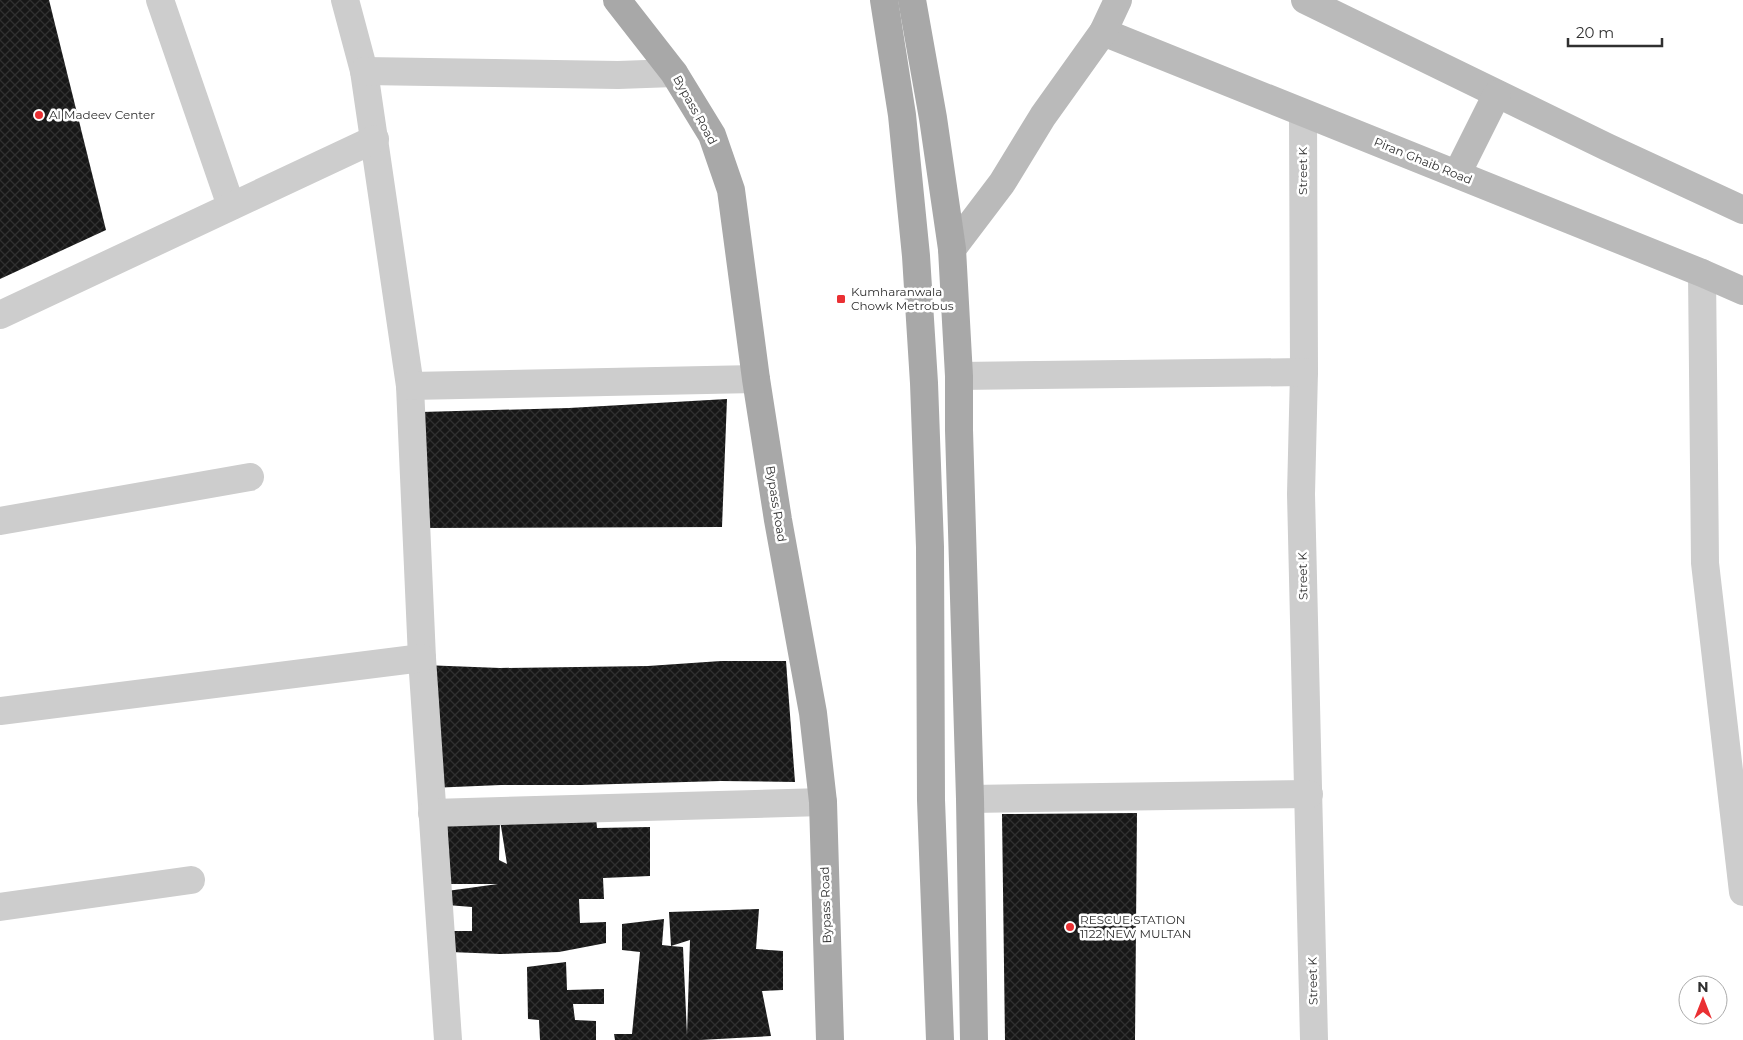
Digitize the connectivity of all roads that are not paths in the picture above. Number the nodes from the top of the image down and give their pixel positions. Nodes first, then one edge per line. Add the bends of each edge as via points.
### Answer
1 (160, 0) edge
2 (344, 0) edge
3 (617, 0) edge
4 (884, 0) edge
5 (912, 0) edge
6 (1118, 0) edge
7 (1306, 0) edge
8 (1103, 32) junction
9 (364, 71) junction
10 (674, 73) junction
11 (1497, 94) junction
12 (1303, 112) junction
13 (375, 140) junction
14 (1457, 174) junction
15 (231, 206) junction
16 (1743, 210) edge
17 (952, 249) junction
18 (1702, 273) junction
19 (1743, 290) edge
20 (0, 315) edge
21 (1304, 372) junction
22 (959, 376) junction
23 (756, 380) junction
24 (410, 386) junction
25 (250, 477) dead end
26 (0, 521) edge
27 (422, 658) junction
28 (0, 711) edge
29 (1734, 730) edge
30 (1309, 794) junction
31 (970, 799) junction
32 (823, 802) junction
33 (432, 813) junction
34 (191, 880) dead end
35 (1743, 892) edge
36 (0, 907) edge
37 (448, 1040) edge
38 (830, 1040) edge
39 (940, 1040) edge
40 (974, 1040) edge
41 (1314, 1040) edge

1 - 15 street
2 - 9 street
3 - 10 main road, Bypass Road
4 - 39 main road via 904,134 924,382 930,547 931,800
5 - 17 main road
6 - 8 main road
7 - 11 main road
8 - 12 main road, Piran Ghaib Road
8 - 17 main road via 1002,182
9 - 10 street
9 - 13 street
10 - 23 main road, Bypass Road via 712,135 731,190
11 - 14 main road
11 - 16 main road
12 - 14 main road, Piran Ghaib Road
12 - 21 street, Street K
13 - 15 street
13 - 24 street
14 - 18 main road, Piran Ghaib Road
15 - 20 street
17 - 22 main road
18 - 19 main road, Piran Ghaib Road
18 - 29 street via 1705,563
21 - 22 street
21 - 30 street, Street K via 1301,494
22 - 31 main road
23 - 24 street
23 - 32 main road, Bypass Road via 812,713
24 - 27 street
25 - 26 street
27 - 28 street
27 - 33 street
29 - 35 street
30 - 31 street
30 - 41 street, Street K
31 - 40 main road
32 - 33 street
32 - 38 main road, Bypass Road
33 - 37 street
34 - 36 street

